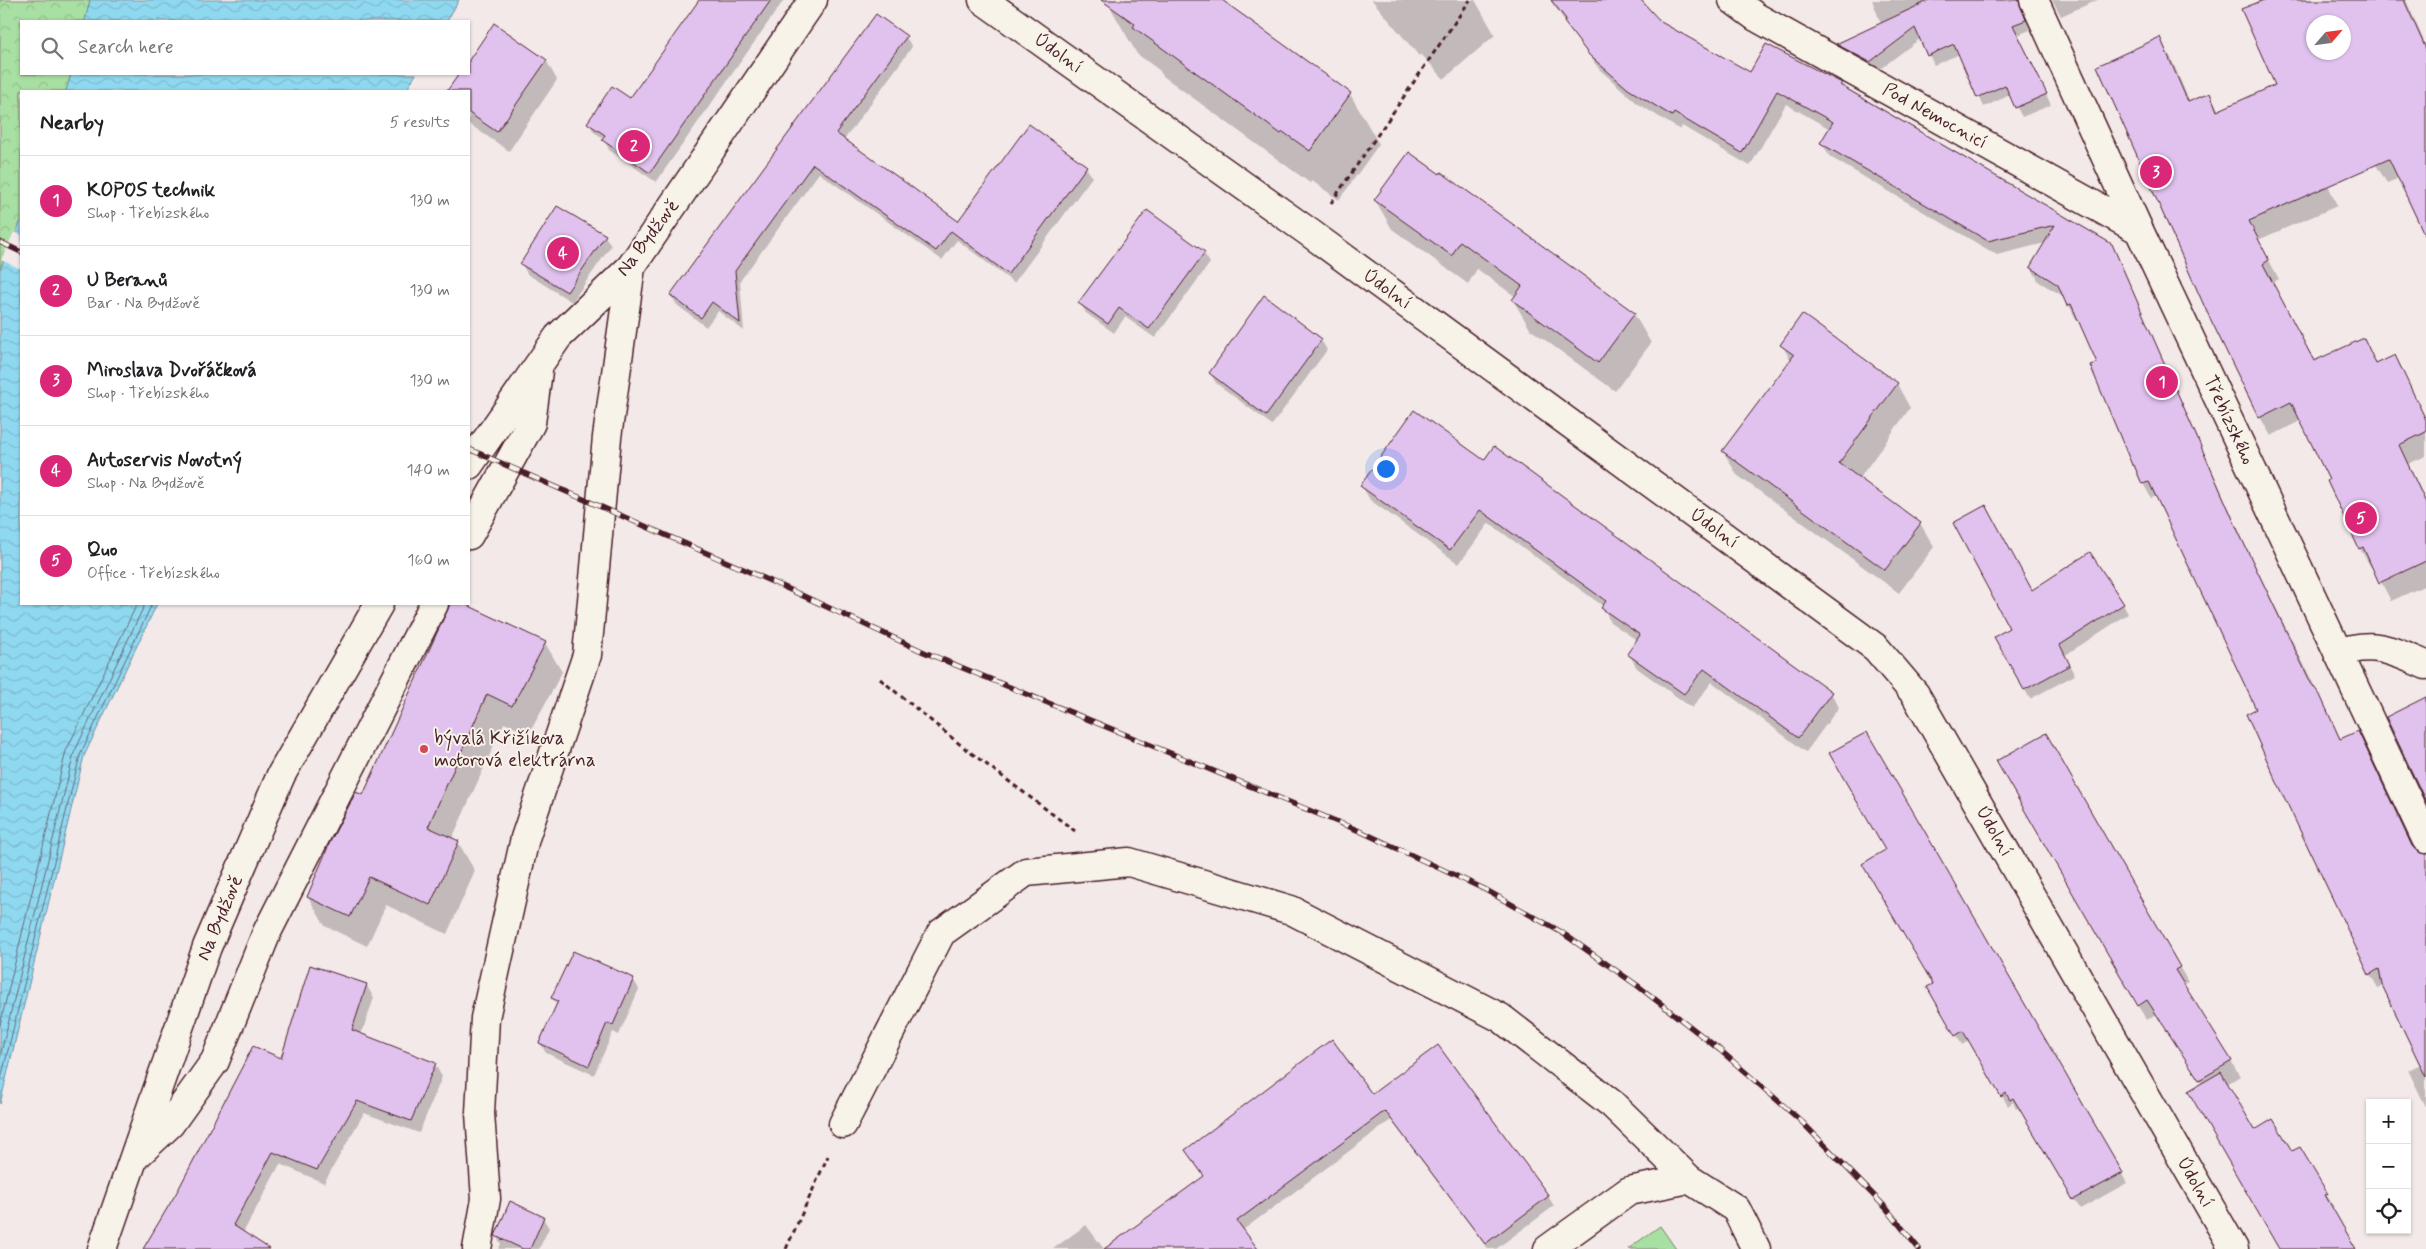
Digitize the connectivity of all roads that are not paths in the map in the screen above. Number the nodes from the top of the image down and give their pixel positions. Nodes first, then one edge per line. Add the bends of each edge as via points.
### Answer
1 (813, 0) edge
2 (983, 0) edge
3 (1733, 0) edge
4 (2034, 0) edge
5 (2139, 230) junction
6 (631, 267) junction
7 (539, 365) junction
8 (470, 464) edge
9 (470, 533) edge
10 (378, 605) edge
11 (433, 605) edge
12 (2338, 653) junction
13 (2426, 665) edge
14 (2426, 839) edge
15 (842, 1124) road end
16 (135, 1157) junction
17 (1690, 1179) junction
18 (102, 1249) edge
19 (476, 1249) edge
20 (1548, 1249) edge
21 (1756, 1249) edge
22 (2234, 1249) edge

1 - 6 street, Na Bydžově
2 - 22 street, Údolní via 1310,233 1876,648 1915,694
3 - 5 street, Pod Nemocnicí via 1756,17
4 - 5 street, Třebízského
5 - 12 street, Třebízského
6 - 7 street, Na Bydžově via 558,338
6 - 19 street via 607,437 587,655 525,838 484,1018 480,1113 486,1199
7 - 8 street, Na Bydžově
7 - 9 street via 531,423
10 - 16 street, Na Bydžově via 281,776 207,947
11 - 16 street via 268,932 214,1061 170,1124
12 - 13 street via 2354,647 2386,648
12 - 14 street, Třebízského
15 - 17 street via 941,933 1026,872 1129,862 1291,910 1501,1018 1612,1104
16 - 18 street, Na Bydžově
17 - 20 street via 1630,1191
17 - 21 street via 1736,1209

